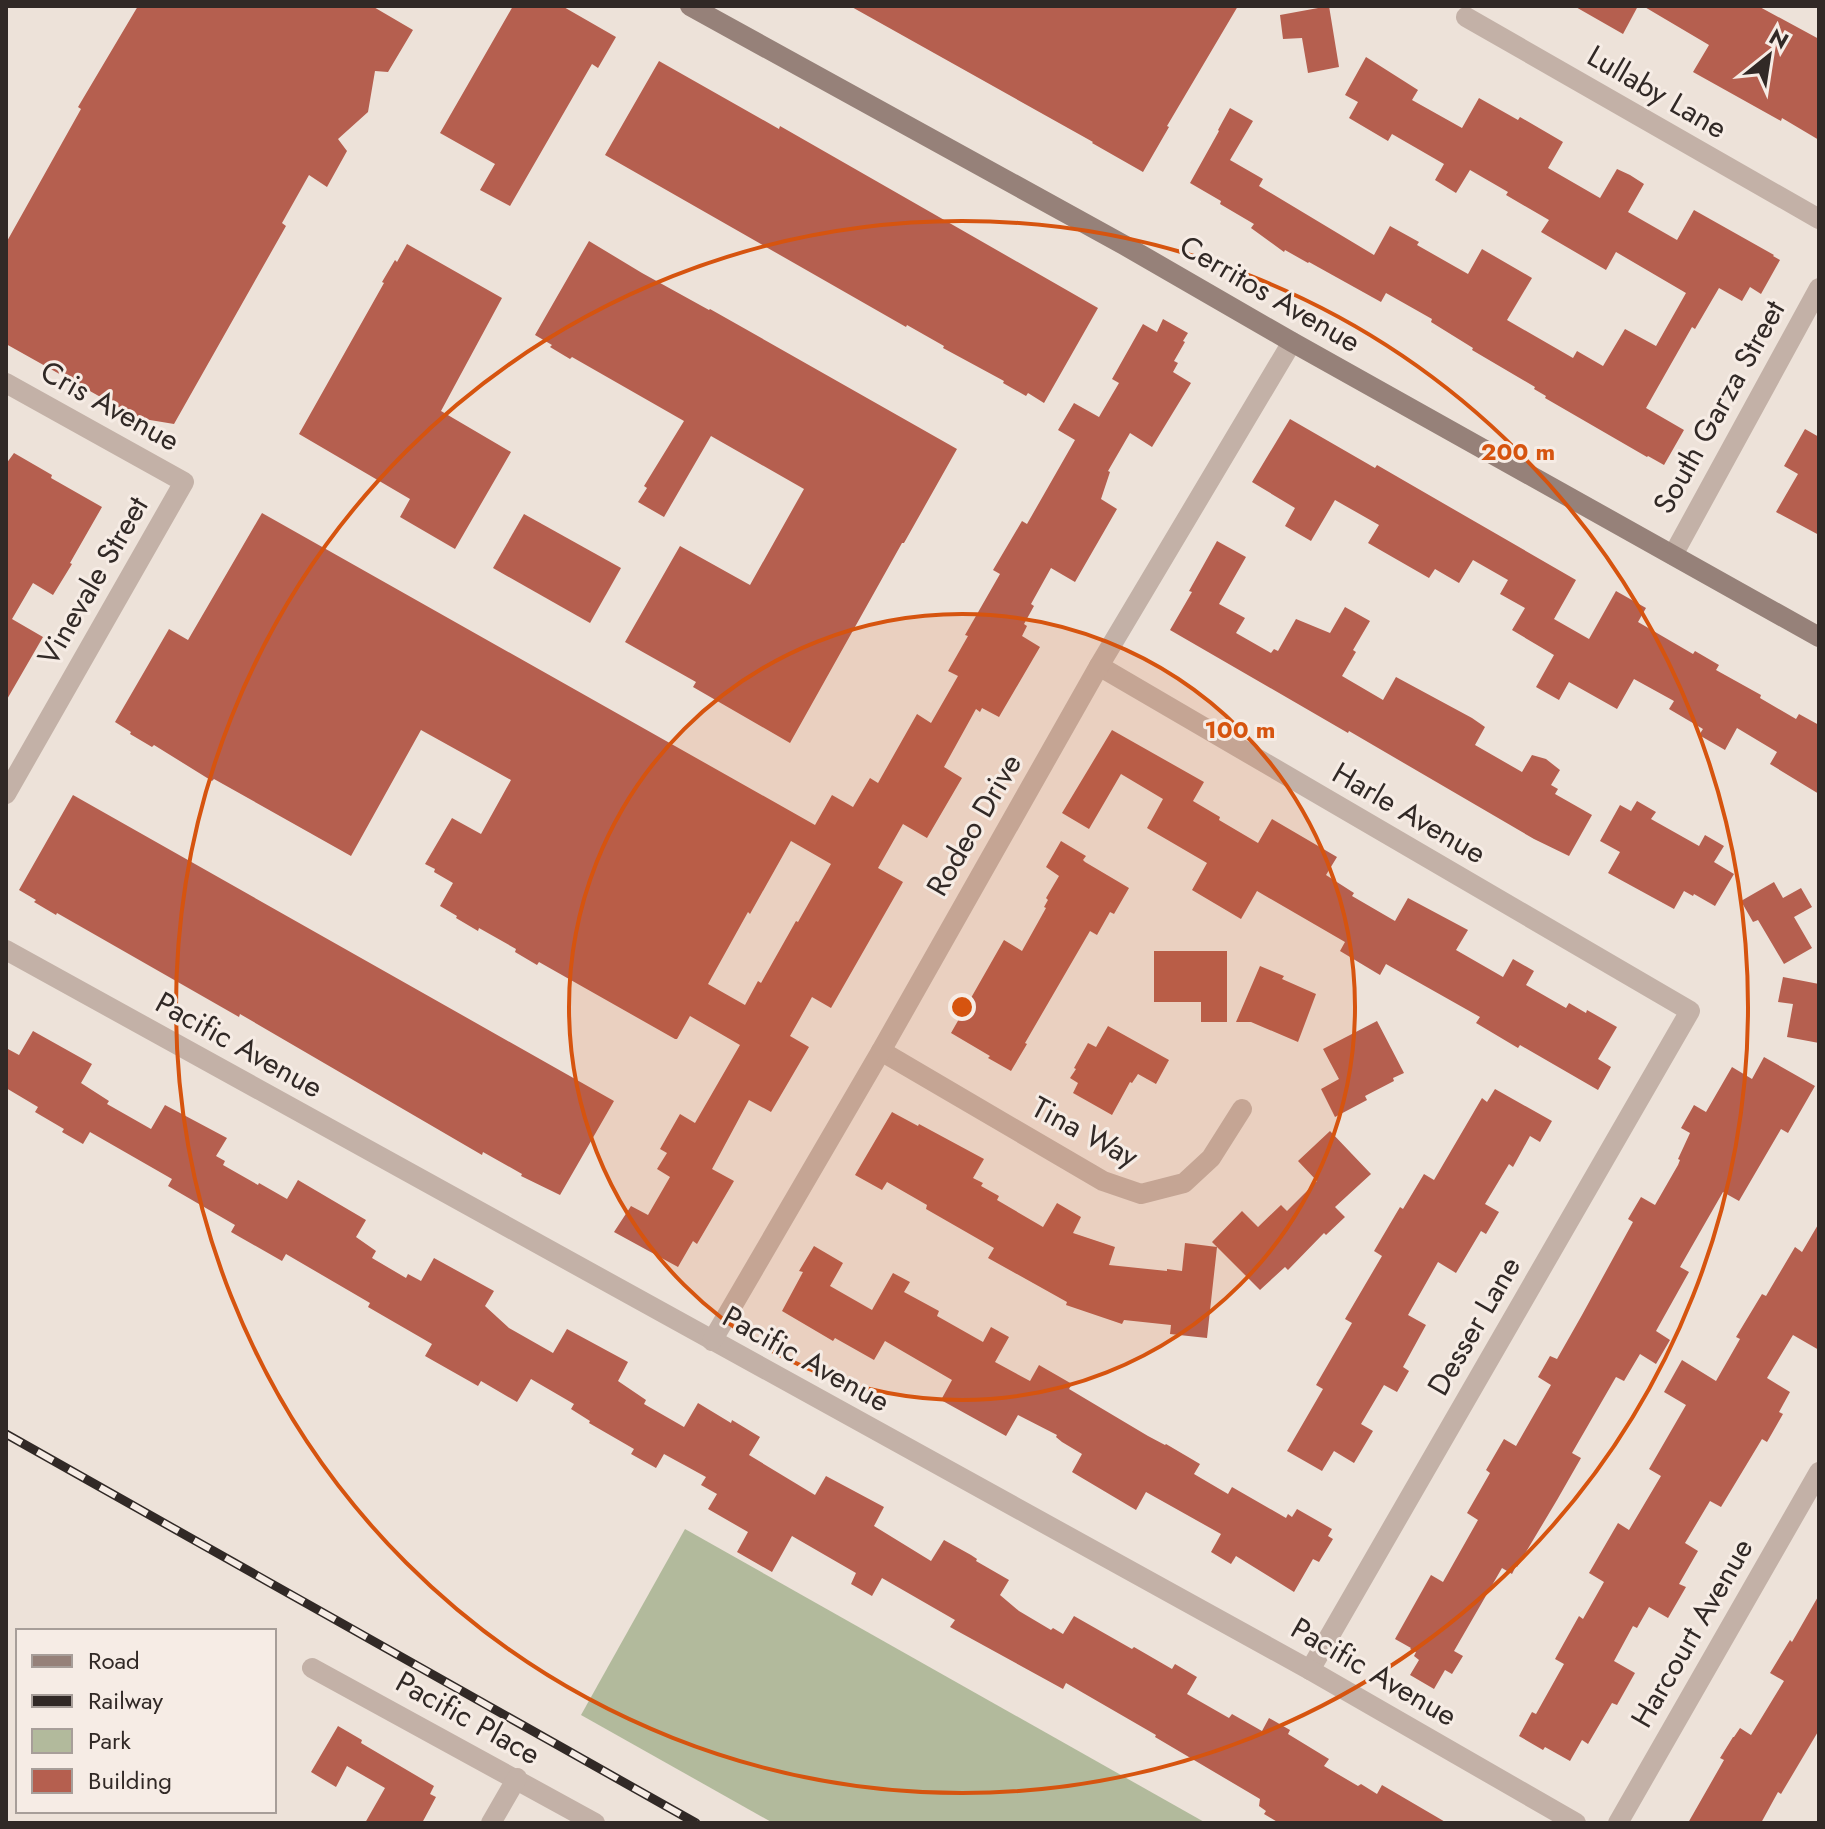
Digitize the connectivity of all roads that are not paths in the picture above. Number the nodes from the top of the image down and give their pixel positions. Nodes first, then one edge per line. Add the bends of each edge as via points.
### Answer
1 (690, 6) edge
2 (1466, 17) dead end
3 (1819, 219) edge
4 (1819, 288) edge
5 (1292, 342) junction
6 (6, 383) edge
7 (184, 482) joint
8 (1673, 555) junction
9 (1819, 637) edge
10 (1099, 666) junction
11 (6, 794) edge
12 (6, 950) edge
13 (1690, 1011) joint
14 (881, 1051) junction
15 (1242, 1109) dead end
16 (712, 1341) junction
17 (1819, 1472) edge
18 (312, 1668) dead end
19 (1310, 1670) junction
20 (517, 1778) junction
21 (491, 1823) edge
22 (595, 1823) edge
23 (1576, 1823) edge
24 (1618, 1823) edge

1 - 5 street, Cerritos Avenue
2 - 3 street, Lullaby Lane
4 - 8 street, South Garza Street
5 - 8 street, Cerritos Avenue
5 - 10 street, Rodeo Drive
6 - 7 street, Cris Avenue
7 - 11 street, Vinevale Street
8 - 9 street, Cerritos Avenue
10 - 13 street, Harle Avenue
10 - 14 street, Rodeo Drive
12 - 16 street, Pacific Avenue
13 - 19 street, Desser Lane
14 - 15 street, Tina Way via 1103,1181 1141,1194 1184,1183 1211,1158
14 - 16 street, Rodeo Drive
16 - 19 street, Pacific Avenue
17 - 24 street, Harcourt Avenue
18 - 20 street, Pacific Place
19 - 23 street, Pacific Avenue
20 - 21 street
20 - 22 street, Pacific Place

